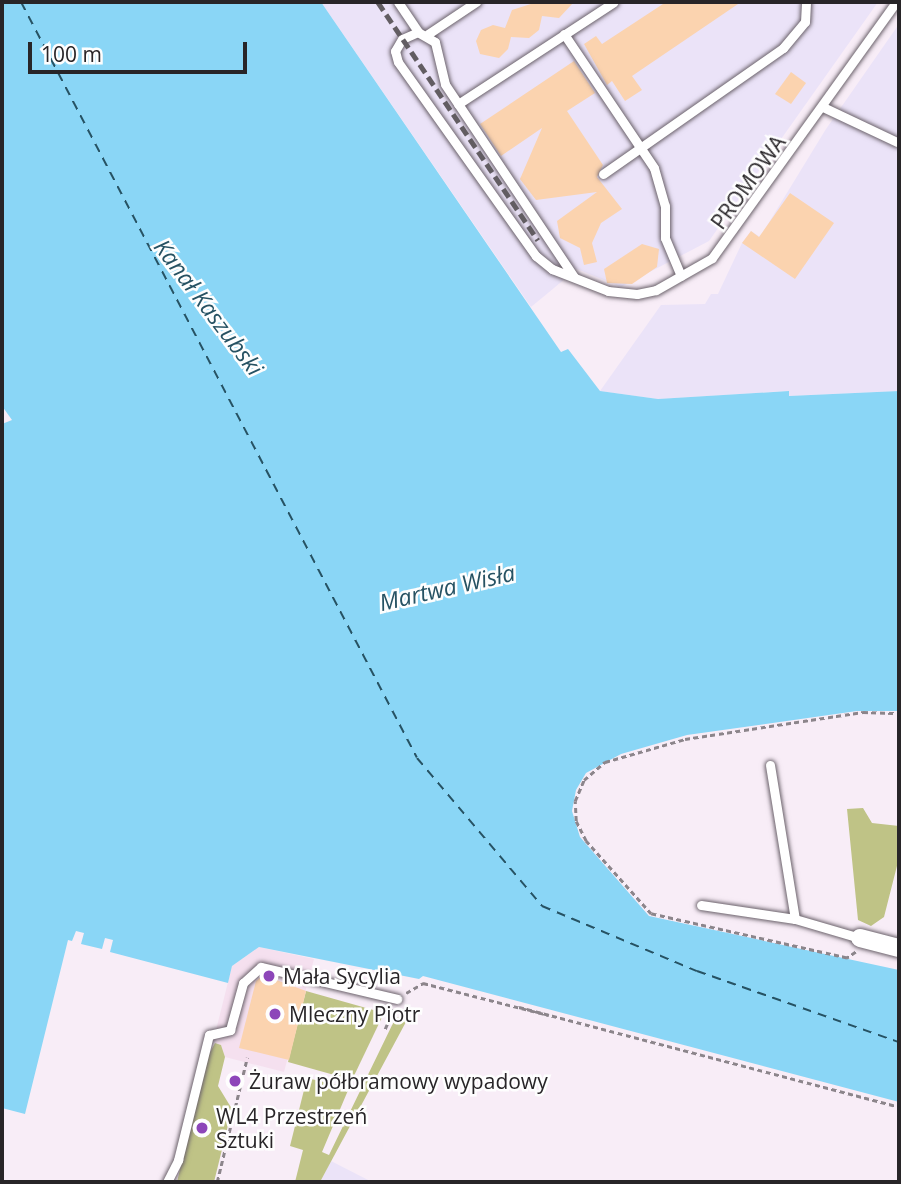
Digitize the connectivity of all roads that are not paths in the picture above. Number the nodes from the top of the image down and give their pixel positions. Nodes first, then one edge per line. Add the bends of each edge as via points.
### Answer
1 (398, 2) edge
2 (476, 2) edge
3 (614, 2) edge
4 (806, 2) edge
5 (896, 2) edge
6 (423, 33) junction
7 (564, 34) junction
8 (458, 104) junction
9 (823, 107) junction
10 (897, 142) dead end
11 (640, 149) junction
12 (603, 174) dead end
13 (681, 276) junction
14 (574, 277) junction
15 (770, 765) dead end
16 (701, 905) dead end
17 (795, 919) junction
18 (858, 946) joint
19 (899, 948) edge
20 (397, 999) road end
21 (167, 1182) edge

1 - 6 lane
2 - 6 lane
3 - 7 lane
4 - 11 lane via 805,22 797,36
5 - 9 lane, PROMOWA
6 - 8 lane via 435,42 445,84
6 - 14 lane, PROMOWA via 397,43 398,62 525,243 552,269
7 - 8 lane
7 - 11 lane
8 - 14 lane
9 - 10 lane
9 - 13 lane, PROMOWA via 723,245 712,258
11 - 12 lane
11 - 13 lane via 660,182 665,238
13 - 14 lane, PROMOWA via 637,294 608,292
15 - 17 lane
16 - 17 lane
17 - 18 lane
18 - 19 street
20 - 21 lane via 261,967 243,983 230,1030 209,1035 178,1160

